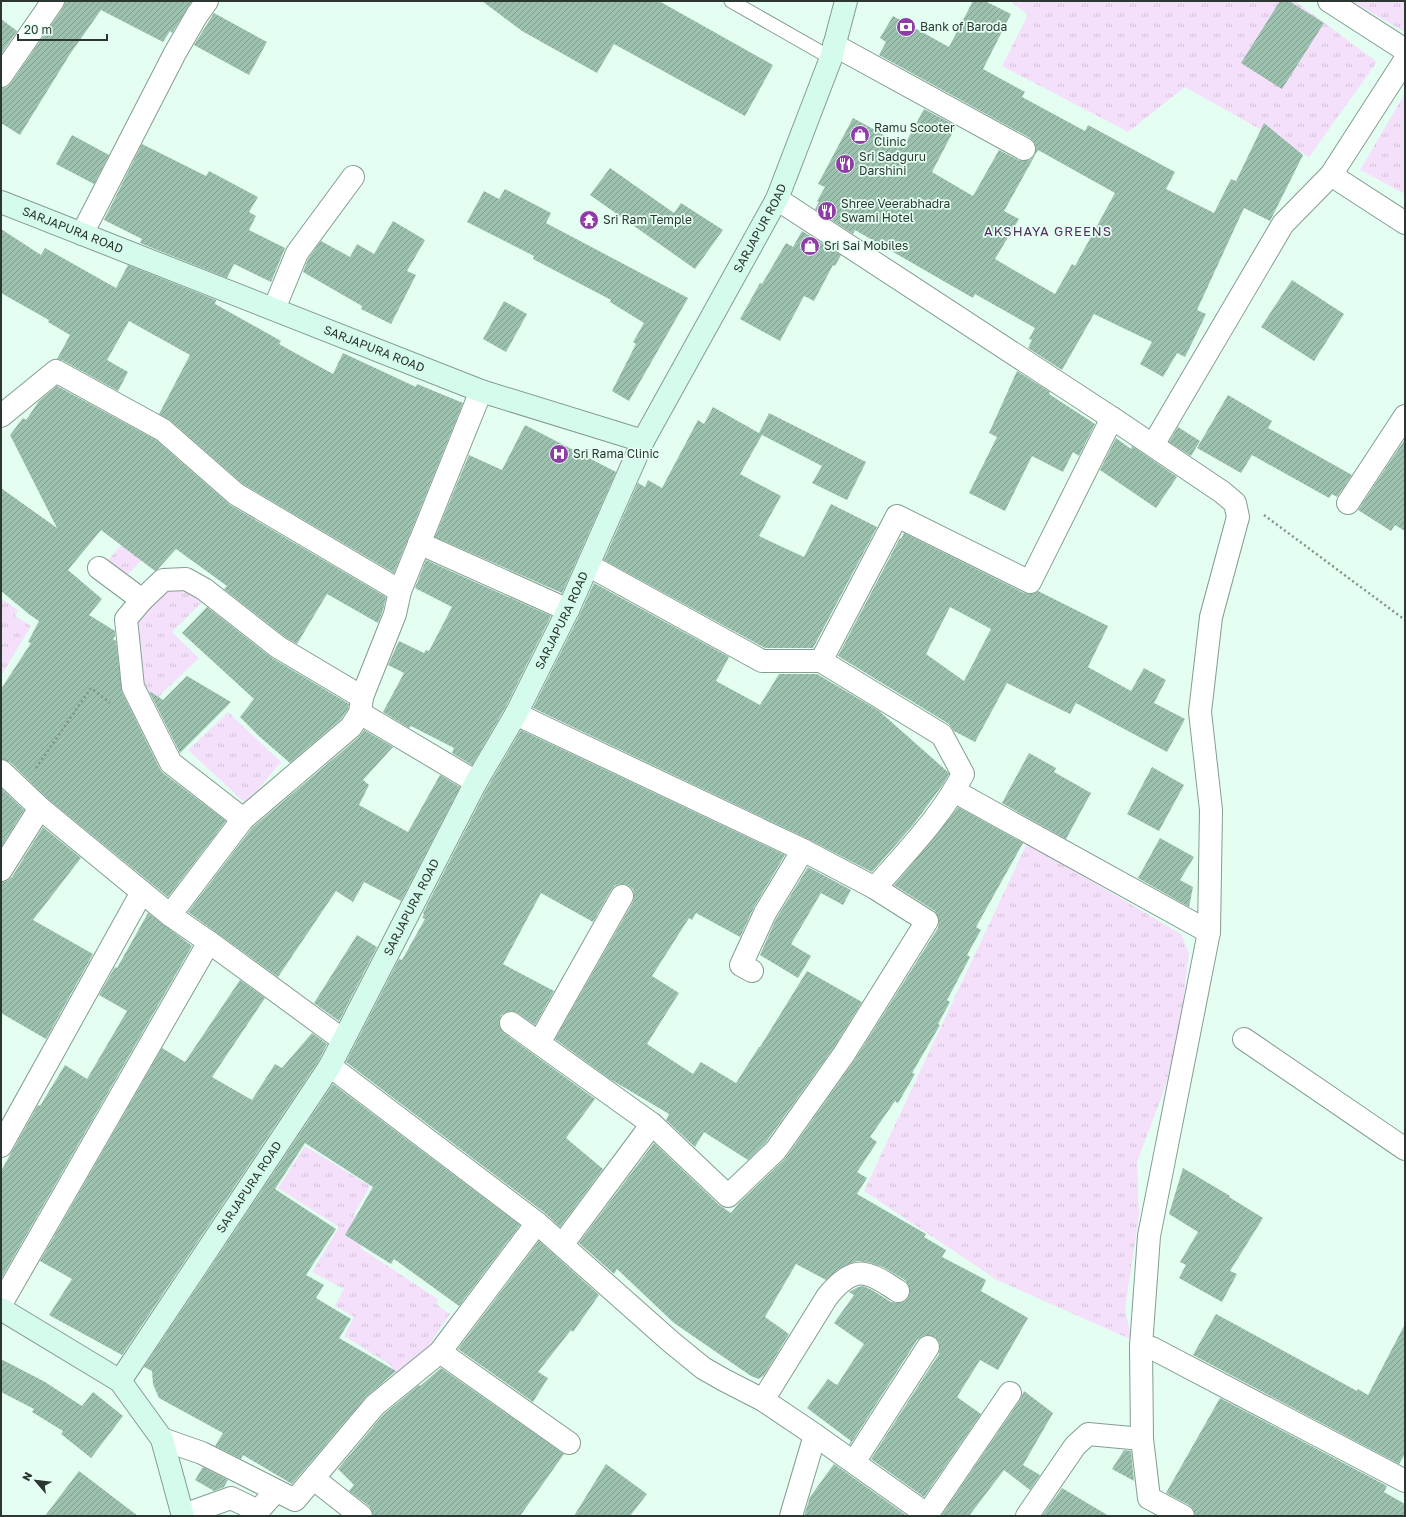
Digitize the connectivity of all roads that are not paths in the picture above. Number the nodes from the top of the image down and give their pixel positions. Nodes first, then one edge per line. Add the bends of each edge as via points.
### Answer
1 (53, 1) edge
2 (207, 1) edge
3 (732, 1) edge
4 (846, 1) edge
5 (1329, 1) edge
6 (1405, 50) edge
7 (833, 51) junction
8 (1405, 60) edge
9 (1, 76) edge
10 (1024, 149) dead end
11 (1331, 175) junction
12 (353, 177) dead end
13 (777, 199) junction
14 (1, 202) edge
15 (1405, 223) edge
16 (82, 234) junction
17 (274, 310) junction
18 (481, 391) junction
19 (1, 416) edge
20 (1112, 418) junction
21 (1404, 419) edge
22 (643, 441) junction
23 (1153, 445) junction
24 (1348, 503) dead end
25 (419, 543) junction
26 (588, 565) junction
27 (99, 568) dead end
28 (400, 591) junction
29 (142, 600) junction
30 (568, 610) junction
31 (821, 661) junction
32 (361, 705) junction
33 (516, 714) junction
34 (1, 771) edge
35 (476, 782) junction
36 (954, 791) junction
37 (40, 808) junction
38 (243, 819) junction
39 (803, 850) junction
40 (1, 870) edge
41 (875, 888) junction
42 (142, 892) junction
43 (622, 896) dead end
44 (170, 915) junction
45 (1209, 932) junction
46 (209, 942) junction
47 (752, 971) dead end
48 (511, 1023) dead end
49 (1244, 1039) dead end
50 (343, 1040) junction
51 (539, 1043) junction
52 (330, 1066) junction
53 (8, 1119) edge
54 (652, 1124) junction
55 (1, 1146) edge
56 (1405, 1149) edge
57 (537, 1223) junction
58 (562, 1245) junction
59 (898, 1291) dead end
60 (1, 1304) edge
61 (1, 1309) edge
62 (1141, 1346) junction
63 (928, 1347) dead end
64 (440, 1352) junction
65 (120, 1382) junction
66 (1010, 1393) dead end
67 (763, 1400) junction
68 (815, 1434) junction
69 (162, 1439) junction
70 (1142, 1439) junction
71 (569, 1443) dead end
72 (854, 1462) junction
73 (314, 1479) junction
74 (1405, 1481) edge
75 (276, 1491) junction
76 (928, 1515) edge
77 (183, 1516) edge
78 (361, 1516) edge
79 (791, 1516) edge
80 (1028, 1516) edge
81 (1183, 1516) edge

1 - 9 street
2 - 16 street via 175,53
3 - 7 lane
4 - 7 street, SARJAPUR ROAD
5 - 6 street
7 - 10 street
7 - 13 street, SARJAPUR ROAD
8 - 11 street
11 - 15 street
11 - 23 street via 1283,224
12 - 17 street via 297,253
13 - 20 street
13 - 22 street, SARJAPUR ROAD
14 - 16 street, SARJAPURA ROAD
16 - 17 street, SARJAPURA ROAD
17 - 18 street, SARJAPURA ROAD
18 - 22 street, SARJAPURA ROAD
18 - 25 street
19 - 28 street via 56,371 163,430 236,494
20 - 23 street
20 - 31 street via 1030,582 897,516
21 - 24 street
22 - 26 street, SARJAPURA ROAD
23 - 45 street via 1235,503 1238,517 1211,617 1200,712 1211,810
25 - 28 street
25 - 30 street
26 - 30 street, SARJAPURA ROAD
26 - 31 street via 762,661
27 - 29 street
28 - 32 street via 395,614
29 - 32 street via 163,580 186,579 204,589 278,647
29 - 38 street via 126,619 133,687 170,763
30 - 33 street, SARJAPURA ROAD
31 - 36 street via 942,735 963,774
32 - 35 street
32 - 38 street via 351,727
33 - 35 street, SARJAPURA ROAD
33 - 39 street
34 - 37 street
35 - 50 street, SARJAPURA ROAD
36 - 41 street
36 - 45 street
37 - 40 street
37 - 42 street
38 - 44 street
39 - 41 street
39 - 47 street via 765,913 741,965
41 - 54 street via 927,921 844,1054 776,1150 728,1196
42 - 44 street
42 - 53 street
43 - 51 street
44 - 46 street
45 - 62 street via 1149,1236
46 - 50 street
46 - 60 street
48 - 51 street
49 - 56 street
50 - 52 street, SARJAPURA ROAD
51 - 54 street
52 - 57 street
52 - 65 street, SARJAPURA ROAD
53 - 55 street
54 - 58 street
57 - 58 street
57 - 64 street
58 - 67 street via 703,1368
59 - 67 street via 873,1276 864,1274 835,1287
61 - 65 street
62 - 70 street
62 - 74 street via 1152,1348
63 - 72 street
64 - 71 street
64 - 73 street via 375,1405
65 - 69 street
66 - 76 street
67 - 68 street
68 - 72 street
68 - 79 street
69 - 75 street via 202,1453
69 - 77 street
70 - 80 street via 1088,1434 1075,1446
70 - 81 street via 1149,1498
72 - 76 street
73 - 75 street via 295,1500
73 - 78 street
75 - 77 street via 258,1511 232,1498

